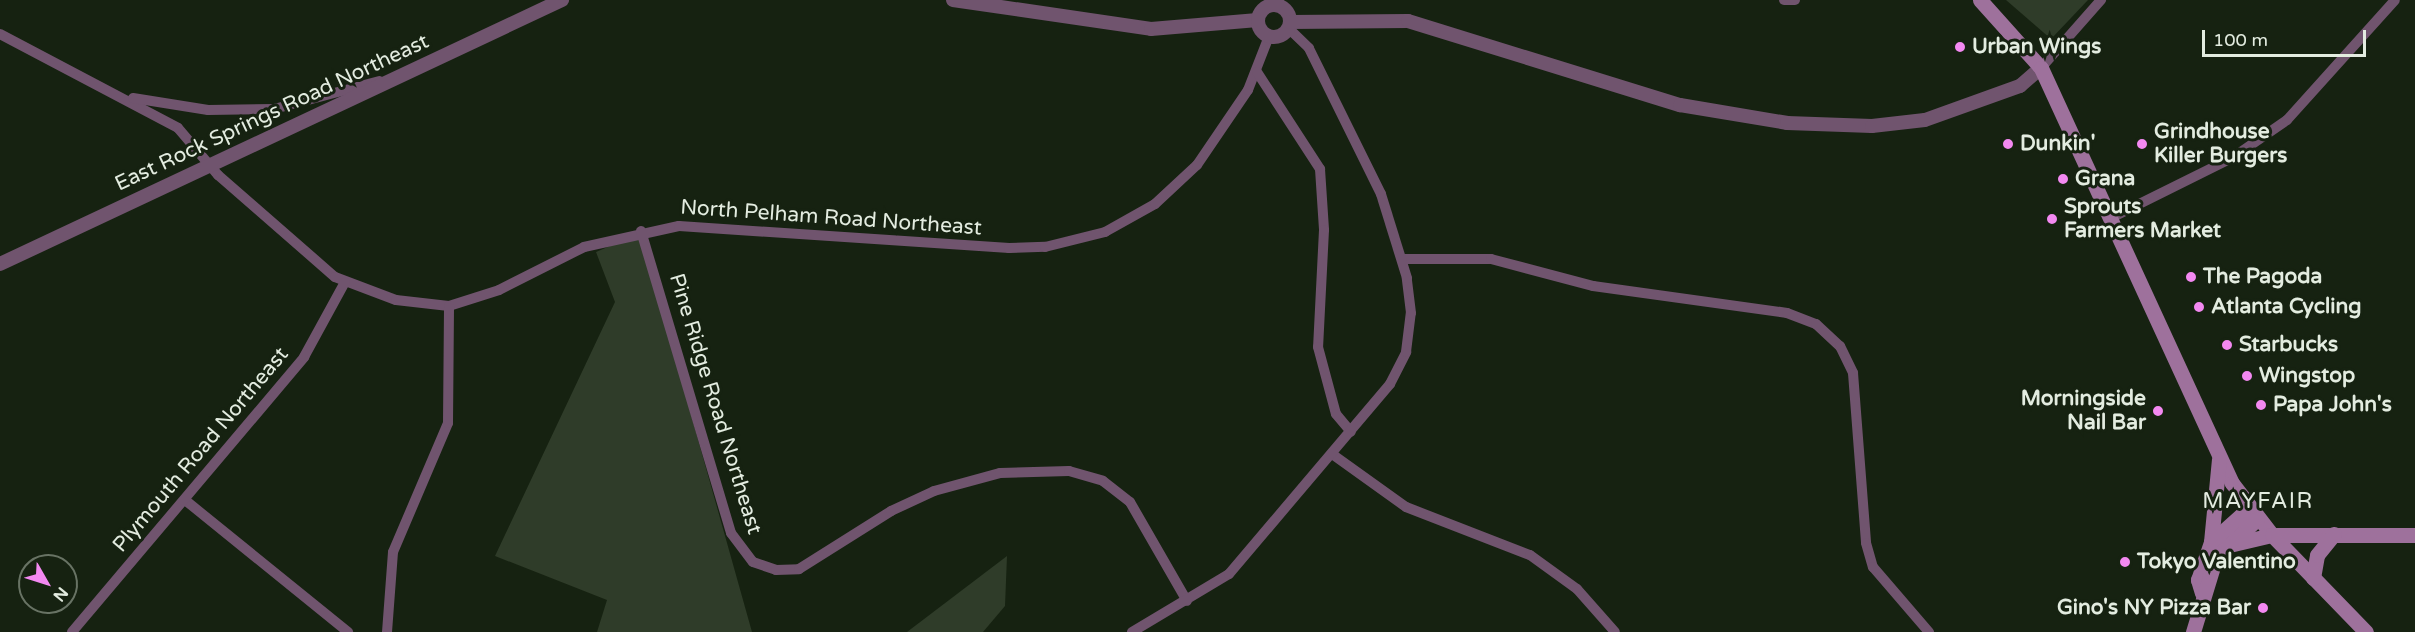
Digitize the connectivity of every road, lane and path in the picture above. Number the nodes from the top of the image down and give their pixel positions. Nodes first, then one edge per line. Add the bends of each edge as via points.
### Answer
1 (562, 0) edge
2 (953, 0) edge
3 (1784, 0) edge
4 (1795, 0) edge
5 (1980, 0) edge
6 (2101, 0) edge
7 (2395, 0) edge
8 (1278, 2) edge
9 (1258, 20) junction
10 (1289, 25) junction
11 (0, 34) edge
12 (1269, 36) junction
13 (2042, 68) junction
14 (411, 72) junction
15 (1257, 72) junction
16 (109, 91) junction
17 (211, 164) junction
18 (2113, 217) junction
19 (641, 231) junction
20 (1403, 259) junction
21 (0, 264) edge
22 (345, 282) junction
23 (449, 306) junction
24 (1351, 432) junction
25 (1332, 454) junction
26 (2219, 459) junction
27 (185, 500) junction
28 (2253, 513) junction
29 (2334, 534) junction
30 (2272, 535) junction
31 (2415, 535) edge
32 (2218, 544) junction
33 (2313, 578) junction
34 (1187, 601) junction
35 (72, 632) edge
36 (348, 632) edge
37 (387, 632) edge
38 (1132, 632) edge
39 (1615, 632) edge
40 (1929, 632) edge
41 (2193, 632) edge
42 (2366, 632) edge

1 - 14 street, East Rock Springs Road Northeast
2 - 9 street via 1151,29
3 - 4 street
5 - 13 main road
6 - 13 street
7 - 18 street via 2287,120 2232,158
8 - 9 street via 1265,7
8 - 10 street
9 - 12 street
10 - 12 street
10 - 13 street via 1408,21 1680,105 1787,123 1872,126 1926,120 2020,86
10 - 20 street via 1309,48 1343,110
11 - 16 street
12 - 15 street, North Pelham Road Northeast
13 - 18 main road
14 - 16 street via 280,108 252,110 167,106
14 - 17 street, East Rock Springs Road Northeast
15 - 19 street, North Pelham Road Northeast via 1223,131 1179,185 1133,219 1080,240 1009,248 715,225
15 - 24 street via 1320,169 1324,230 1318,347 1336,414
16 - 17 street, North Pelham Road Northeast via 178,128
17 - 21 street, East Rock Springs Road Northeast
17 - 22 street, North Pelham Road Northeast via 218,175
18 - 26 main road
19 - 23 street, North Pelham Road Northeast via 584,247 499,290
19 - 34 street, Pine Ridge Road Northeast via 731,532 753,562 776,570 799,569 891,511 934,491 1000,473 1070,471 1103,481 1130,502
20 - 24 street via 1411,314 1406,352 1390,384
20 - 40 street via 1491,259 1593,286 1787,313 1816,324 1840,346 1853,373 1866,543 1873,567
22 - 23 street, North Pelham Road Northeast via 396,300
22 - 27 street, Plymouth Road Northeast via 304,357
23 - 37 street via 448,423 393,552
24 - 25 street
25 - 34 street via 1229,574
25 - 39 street via 1406,507 1530,555 1577,589
26 - 28 main road
26 - 32 main road
27 - 35 street, Plymouth Road Northeast
27 - 36 street
28 - 30 main road
28 - 32 main road
29 - 30 main road
29 - 31 main road
29 - 33 main road via 2317,555
30 - 32 main road
30 - 33 main road
32 - 41 main road via 2198,580 2202,593
33 - 42 main road
34 - 38 street

